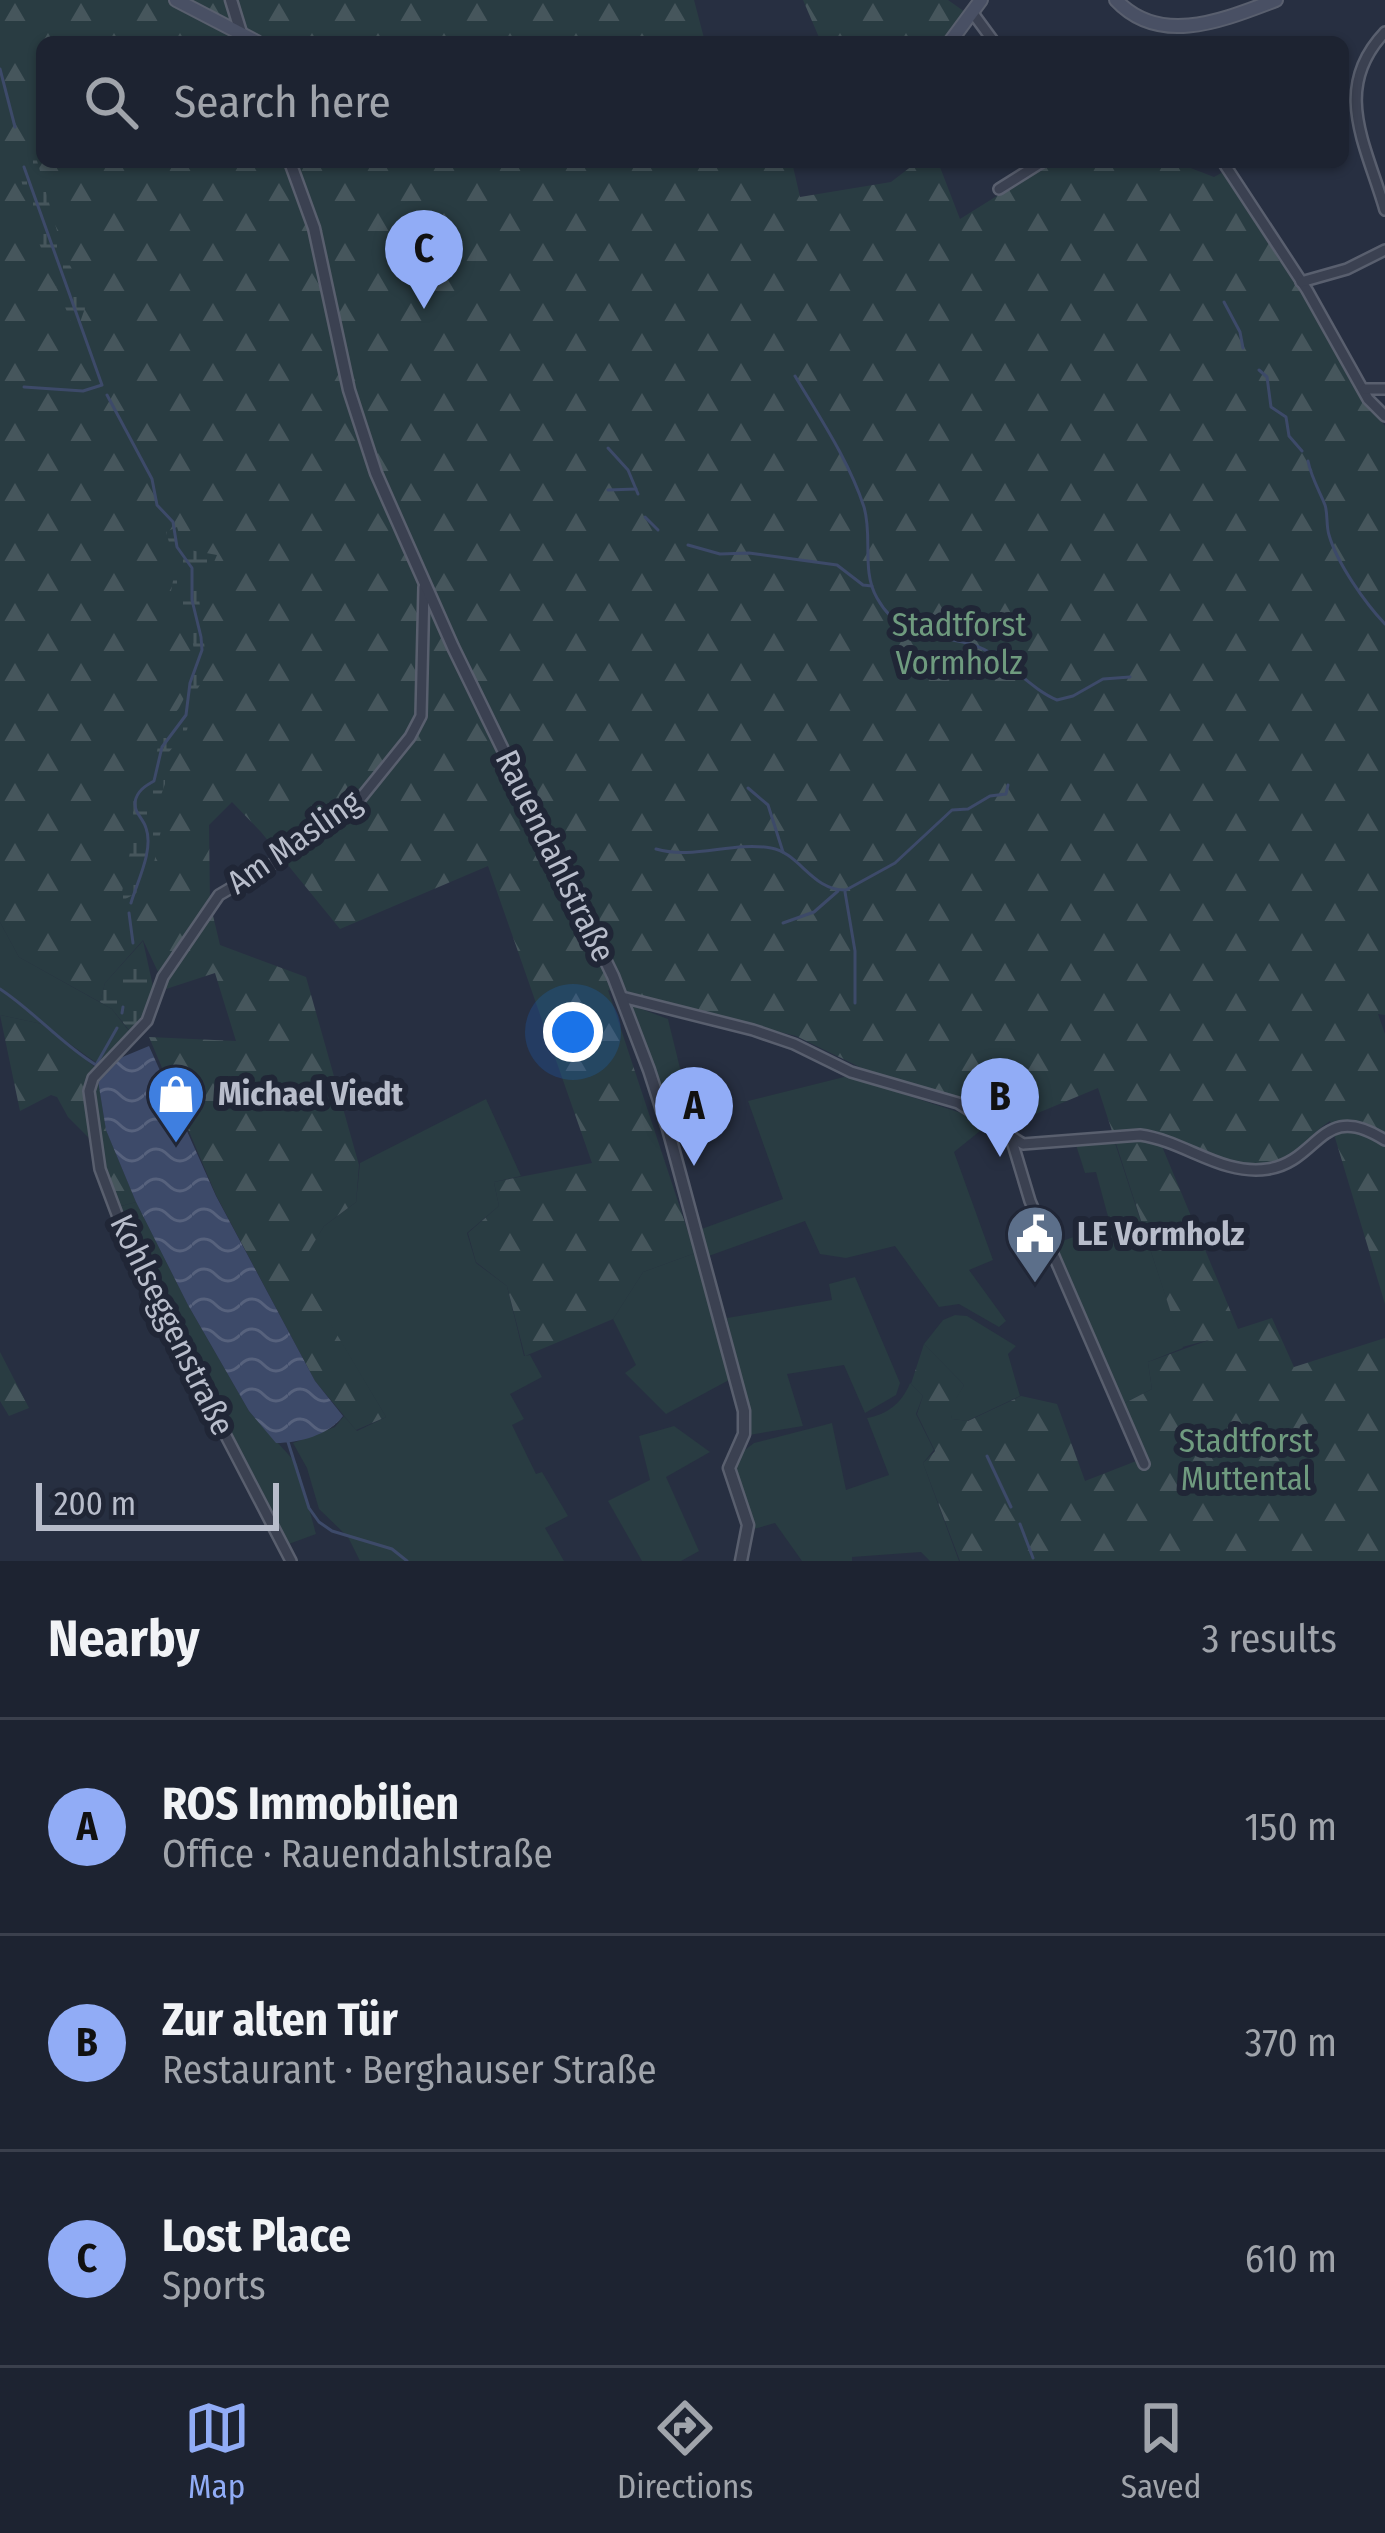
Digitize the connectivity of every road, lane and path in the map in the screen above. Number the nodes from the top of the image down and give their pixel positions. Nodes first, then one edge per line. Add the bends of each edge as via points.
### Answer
1 (176, 0) edge
2 (232, 0) edge
3 (1116, 0) edge
4 (1276, 0) edge
5 (976, 6) edge
6 (1385, 32) edge
7 (1169, 35) edge
8 (239, 36) edge
9 (242, 36) edge
10 (954, 36) edge
11 (991, 36) edge
12 (292, 168) edge
13 (1032, 168) edge
14 (1227, 168) edge
15 (999, 189) dead end
16 (1385, 210) edge
17 (1385, 250) edge
18 (1301, 282) junction
19 (1365, 389) junction
20 (1385, 389) edge
21 (1385, 416) edge
22 (424, 580) junction
23 (622, 998) junction
24 (92, 1078) joint
25 (1011, 1140) junction
26 (1385, 1140) edge
27 (1144, 1464) dead end
28 (291, 1561) edge
29 (741, 1561) edge

1 - 8 main road
2 - 9 street
3 - 7 main road
4 - 7 main road
5 - 10 main road
5 - 11 street
6 - 16 street via 1354,88
12 - 22 street, Rauendahlstraße via 360,428
13 - 15 street
14 - 18 street
17 - 18 street
18 - 19 street
19 - 20 street
19 - 21 street
22 - 23 street, Rauendahlstraße
22 - 24 street, Am Masling via 421,716 410,737 356,804 219,895 163,977 147,1021
23 - 25 street via 754,1030 850,1072 958,1103
23 - 29 street, Rauendahlstraße via 668,1129 743,1412 744,1434 729,1468 748,1525
24 - 28 street, Kohlseggenstraße via 100,1169 118,1223
25 - 26 street via 1158,1137 1208,1160 1256,1169 1282,1165 1338,1126 1367,1128
25 - 27 street

